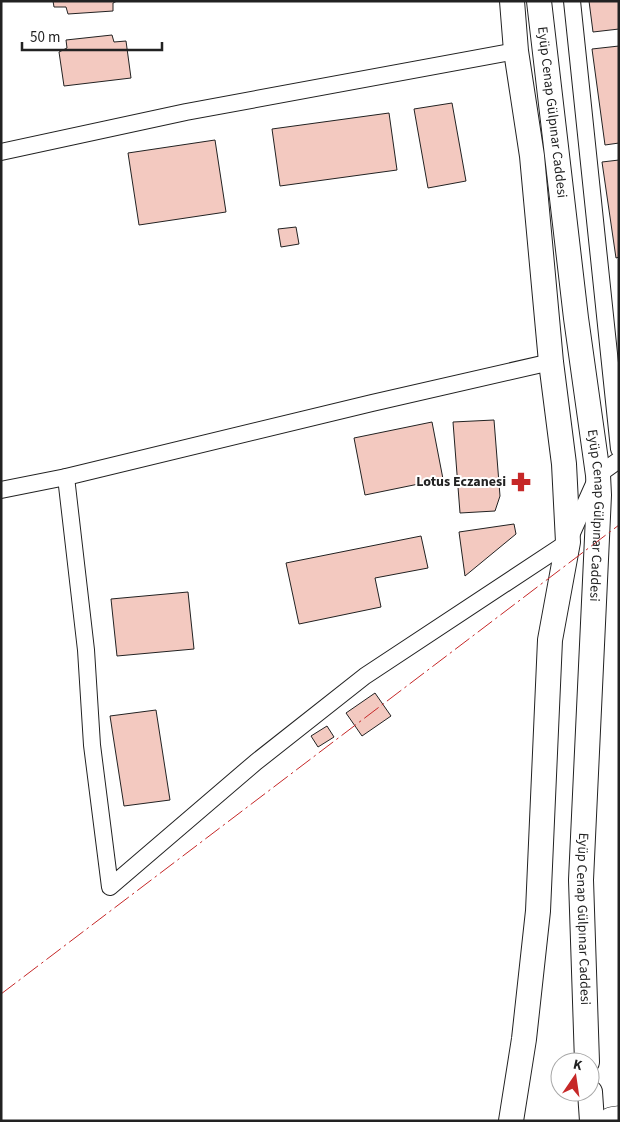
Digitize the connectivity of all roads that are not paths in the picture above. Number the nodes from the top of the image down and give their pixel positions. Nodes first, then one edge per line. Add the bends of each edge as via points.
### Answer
1 (512, 1) edge
2 (539, 1) edge
3 (572, 1) edge
4 (516, 50) junction
5 (1, 152) edge
6 (552, 362) junction
7 (619, 449) edge
8 (619, 460) edge
9 (598, 475) junction
10 (66, 477) junction
11 (1, 490) edge
12 (568, 542) junction
13 (587, 1052) edge
14 (591, 1102) edge
15 (619, 1120) edge
16 (511, 1121) edge
17 (592, 1121) edge
18 (612, 1121) edge

1 - 4 main road
2 - 9 main road, Eyüp Cenap Gülpınar Caddesi
3 - 7 street
4 - 5 street via 186,112
4 - 6 main road via 532,156
6 - 10 street
6 - 12 main road via 564,464
8 - 9 street
9 - 12 street
9 - 13 main road, Eyüp Cenap Gülpınar Caddesi via 581,880
10 - 11 street
10 - 12 street via 86,650 92,745 110,887 256,762 365,676
12 - 16 main road via 550,640 538,911
14 - 17 main road
15 - 18 highway

